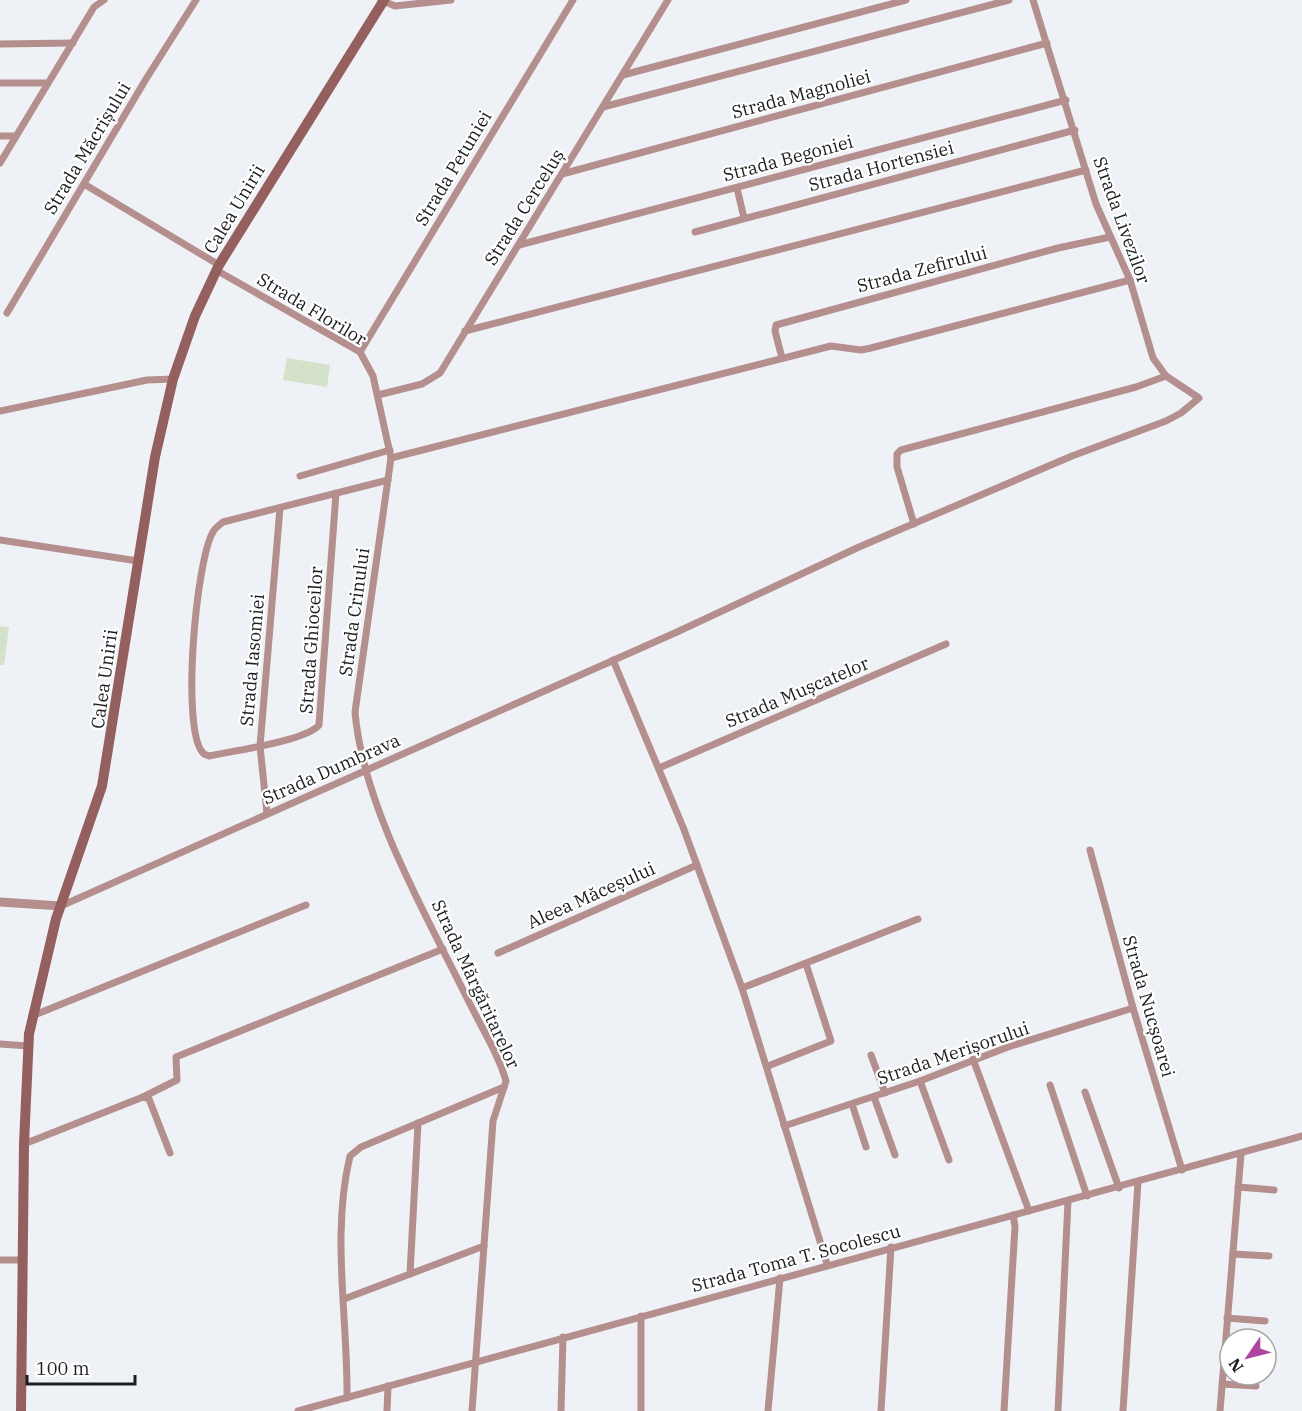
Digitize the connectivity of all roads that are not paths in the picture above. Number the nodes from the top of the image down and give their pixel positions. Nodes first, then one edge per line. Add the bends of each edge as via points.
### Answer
1 (104, 0) edge
2 (196, 0) edge
3 (383, 0) edge
4 (451, 0) edge
5 (573, 0) edge
6 (668, 0) edge
7 (906, 0) edge
8 (1009, 0) edge
9 (1033, 0) edge
10 (73, 43) junction
11 (1047, 43) junction
12 (0, 44) edge
13 (623, 75) junction
14 (0, 83) edge
15 (48, 83) junction
16 (1065, 100) junction
17 (603, 107) junction
18 (1075, 130) junction
19 (0, 136) edge
20 (16, 136) junction
21 (0, 163) edge
22 (1086, 170) junction
23 (562, 174) junction
24 (84, 184) junction
25 (737, 188) junction
26 (744, 218) junction
27 (695, 232) dead end
28 (1110, 237) junction
29 (519, 245) junction
30 (218, 267) junction
31 (1130, 280) junction
32 (7, 313) dead end
33 (465, 331) junction
34 (360, 352) junction
35 (782, 357) junction
36 (1166, 376) junction
37 (173, 379) junction
38 (378, 395) junction
39 (1199, 398) joint
40 (0, 411) edge
41 (391, 454) junction
42 (300, 476) dead end
43 (388, 480) junction
44 (336, 493) junction
45 (280, 508) junction
46 (914, 524) junction
47 (0, 540) edge
48 (138, 561) junction
49 (946, 644) dead end
50 (613, 660) junction
51 (260, 746) junction
52 (659, 768) junction
53 (366, 770) junction
54 (267, 814) junction
55 (1090, 850) dead end
56 (697, 865) junction
57 (0, 902) edge
58 (306, 905) dead end
59 (61, 906) junction
60 (918, 920) dead end
61 (443, 949) junction
62 (498, 953) dead end
63 (806, 964) junction
64 (742, 988) junction
65 (1132, 1008) junction
66 (32, 1016) junction
67 (0, 1044) edge
68 (28, 1046) junction
69 (871, 1055) dead end
70 (973, 1059) junction
71 (768, 1066) junction
72 (920, 1081) junction
73 (1050, 1085) dead end
74 (504, 1088) junction
75 (1085, 1092) dead end
76 (885, 1093) junction
77 (874, 1096) junction
78 (143, 1097) junction
79 (852, 1104) junction
80 (418, 1123) junction
81 (784, 1126) junction
82 (1302, 1136) edge
83 (24, 1144) junction
84 (866, 1147) dead end
85 (170, 1153) dead end
86 (1241, 1154) junction
87 (895, 1155) dead end
88 (949, 1160) dead end
89 (1182, 1170) junction
90 (1138, 1182) junction
91 (1238, 1187) junction
92 (1119, 1188) junction
93 (1274, 1190) dead end
94 (1087, 1196) junction
95 (1068, 1201) junction
96 (1029, 1211) junction
97 (1013, 1215) junction
98 (484, 1246) junction
99 (891, 1247) junction
100 (1233, 1254) junction
101 (1269, 1256) dead end
102 (0, 1260) edge
103 (23, 1260) junction
104 (827, 1264) junction
105 (410, 1274) junction
106 (780, 1278) junction
107 (344, 1299) junction
108 (641, 1316) junction
109 (1227, 1318) junction
110 (1265, 1322) dead end
111 (1226, 1327) edge
112 (563, 1337) junction
113 (474, 1362) junction
114 (388, 1386) junction
115 (1222, 1387) edge
116 (347, 1398) junction
117 (21, 1411) edge
118 (298, 1411) edge
119 (387, 1411) edge
120 (472, 1411) edge
121 (561, 1411) edge
122 (640, 1411) edge
123 (768, 1411) edge
124 (881, 1411) edge
125 (1004, 1411) edge
126 (1058, 1411) edge
127 (1123, 1411) edge
128 (1220, 1411) edge

1 - 10 street via 94,8
2 - 24 street, Strada Măcrișului
3 - 4 street via 395,6
3 - 30 main road, Calea Unirii
5 - 34 street, Strada Petuniei
6 - 13 street, Strada Cerceluș
7 - 13 street
8 - 17 street
9 - 11 street, Strada Livezilor
10 - 12 street
10 - 15 street
11 - 16 street, Strada Livezilor
11 - 23 street, Strada Magnoliei
13 - 17 street, Strada Cerceluș
14 - 15 street
15 - 20 street
16 - 18 street, Strada Livezilor
16 - 25 street, Strada Begoniei
17 - 23 street, Strada Cerceluș
18 - 22 street, Strada Livezilor
18 - 26 street, Strada Hortensiei
19 - 20 street
20 - 21 street
22 - 28 street, Strada Livezilor
22 - 33 street
23 - 29 street, Strada Cerceluș
24 - 30 street, Strada Florilor
24 - 32 street, Strada Măcrișului
25 - 26 street
25 - 29 street, Strada Begoniei
26 - 27 street, Strada Hortensiei
28 - 31 street, Strada Livezilor
28 - 35 street, Strada Zefirului via 776,325
29 - 33 street, Strada Cerceluș
30 - 34 street, Strada Florilor
30 - 37 main road, Calea Unirii via 195,316
31 - 35 street via 871,348 831,346
31 - 36 street, Strada Livezilor via 1152,358
33 - 38 street, Strada Cerceluș via 431,381
34 - 38 street, Strada Florilor
35 - 41 street
36 - 39 street, Strada Livezilor
36 - 46 street via 901,450 897,467
37 - 40 street via 147,380
37 - 48 main road, Calea Unirii
38 - 41 street, Strada Florilor
39 - 46 street, Strada Dumbrava via 1166,421 1072,456
41 - 42 street
41 - 43 street, Strada Crinului
43 - 44 street
43 - 53 street, Strada Crinului via 355,712
44 - 45 street
44 - 51 street, Strada Ghioceilor via 319,725 312,732
45 - 51 street, Strada Iasomiei
45 - 51 street via 223,522 217,527 205,554 199,583 191,678 199,749 209,756
46 - 50 street, Strada Dumbrava
47 - 48 street
48 - 59 main road, Calea Unirii via 102,786
49 - 52 street, Strada Mușcatelor
50 - 52 street
50 - 53 street, Strada Dumbrava
51 - 54 street, Strada Iasomiei
52 - 56 street
53 - 54 street, Strada Dumbrava
53 - 61 street, Strada Mărgăritarelor via 396,849
54 - 59 street, Strada Dumbrava
55 - 65 street, Strada Nucșoarei
56 - 62 street, Aleea Măceșului
56 - 64 street
57 - 59 street
58 - 66 street
59 - 66 main road, Calea Unirii
60 - 63 street
61 - 74 street, Strada Mărgăritarelor via 504,1074
61 - 78 street via 176,1057 177,1080
63 - 64 street
63 - 71 street via 831,1041
64 - 71 street
65 - 70 street, Strada Merișorului
65 - 89 street, Strada Nucșoarei
66 - 68 main road, Calea Unirii
67 - 68 street
68 - 83 main road, Calea Unirii
69 - 76 street
70 - 72 street, Strada Merișorului
70 - 96 street
71 - 81 street
72 - 76 street, Strada Merișorului
72 - 88 street
73 - 94 street
74 - 80 street
74 - 98 street, Strada Mărgăritarelor via 493,1121
75 - 92 street
76 - 77 street, Strada Merișorului
77 - 79 street, Strada Merișorului
77 - 87 street
78 - 83 street
78 - 85 street via 149,1099
79 - 81 street, Strada Merișorului
79 - 84 street
80 - 105 street
80 - 107 street via 361,1147 350,1156 340,1211
81 - 104 street
82 - 86 street, Strada Toma T. Socolescu
83 - 103 main road, Calea Unirii
86 - 89 street, Strada Toma T. Socolescu
86 - 91 street
89 - 90 street, Strada Toma T. Socolescu
90 - 92 street, Strada Toma T. Socolescu
90 - 127 street
91 - 93 street
91 - 100 street
92 - 94 street, Strada Toma T. Socolescu
94 - 95 street, Strada Toma T. Socolescu
95 - 96 street, Strada Toma T. Socolescu
95 - 126 street
96 - 97 street, Strada Toma T. Socolescu
97 - 99 street, Strada Toma T. Socolescu
97 - 125 street
98 - 105 street
98 - 113 street, Strada Mărgăritarelor
99 - 104 street, Strada Toma T. Socolescu
99 - 124 street
100 - 101 street
100 - 109 street
102 - 103 street
103 - 117 main road, Calea Unirii
104 - 106 street, Strada Toma T. Socolescu
105 - 107 street
106 - 108 street, Strada Toma T. Socolescu
106 - 123 street
107 - 116 street
108 - 112 street, Strada Toma T. Socolescu
108 - 122 street
109 - 110 street
109 - 111 street
112 - 113 street, Strada Toma T. Socolescu
112 - 121 street
113 - 114 street, Strada Toma T. Socolescu
113 - 120 street, Strada Mărgăritarelor
114 - 116 street, Strada Toma T. Socolescu
114 - 119 street
115 - 128 street
116 - 118 street, Strada Toma T. Socolescu

